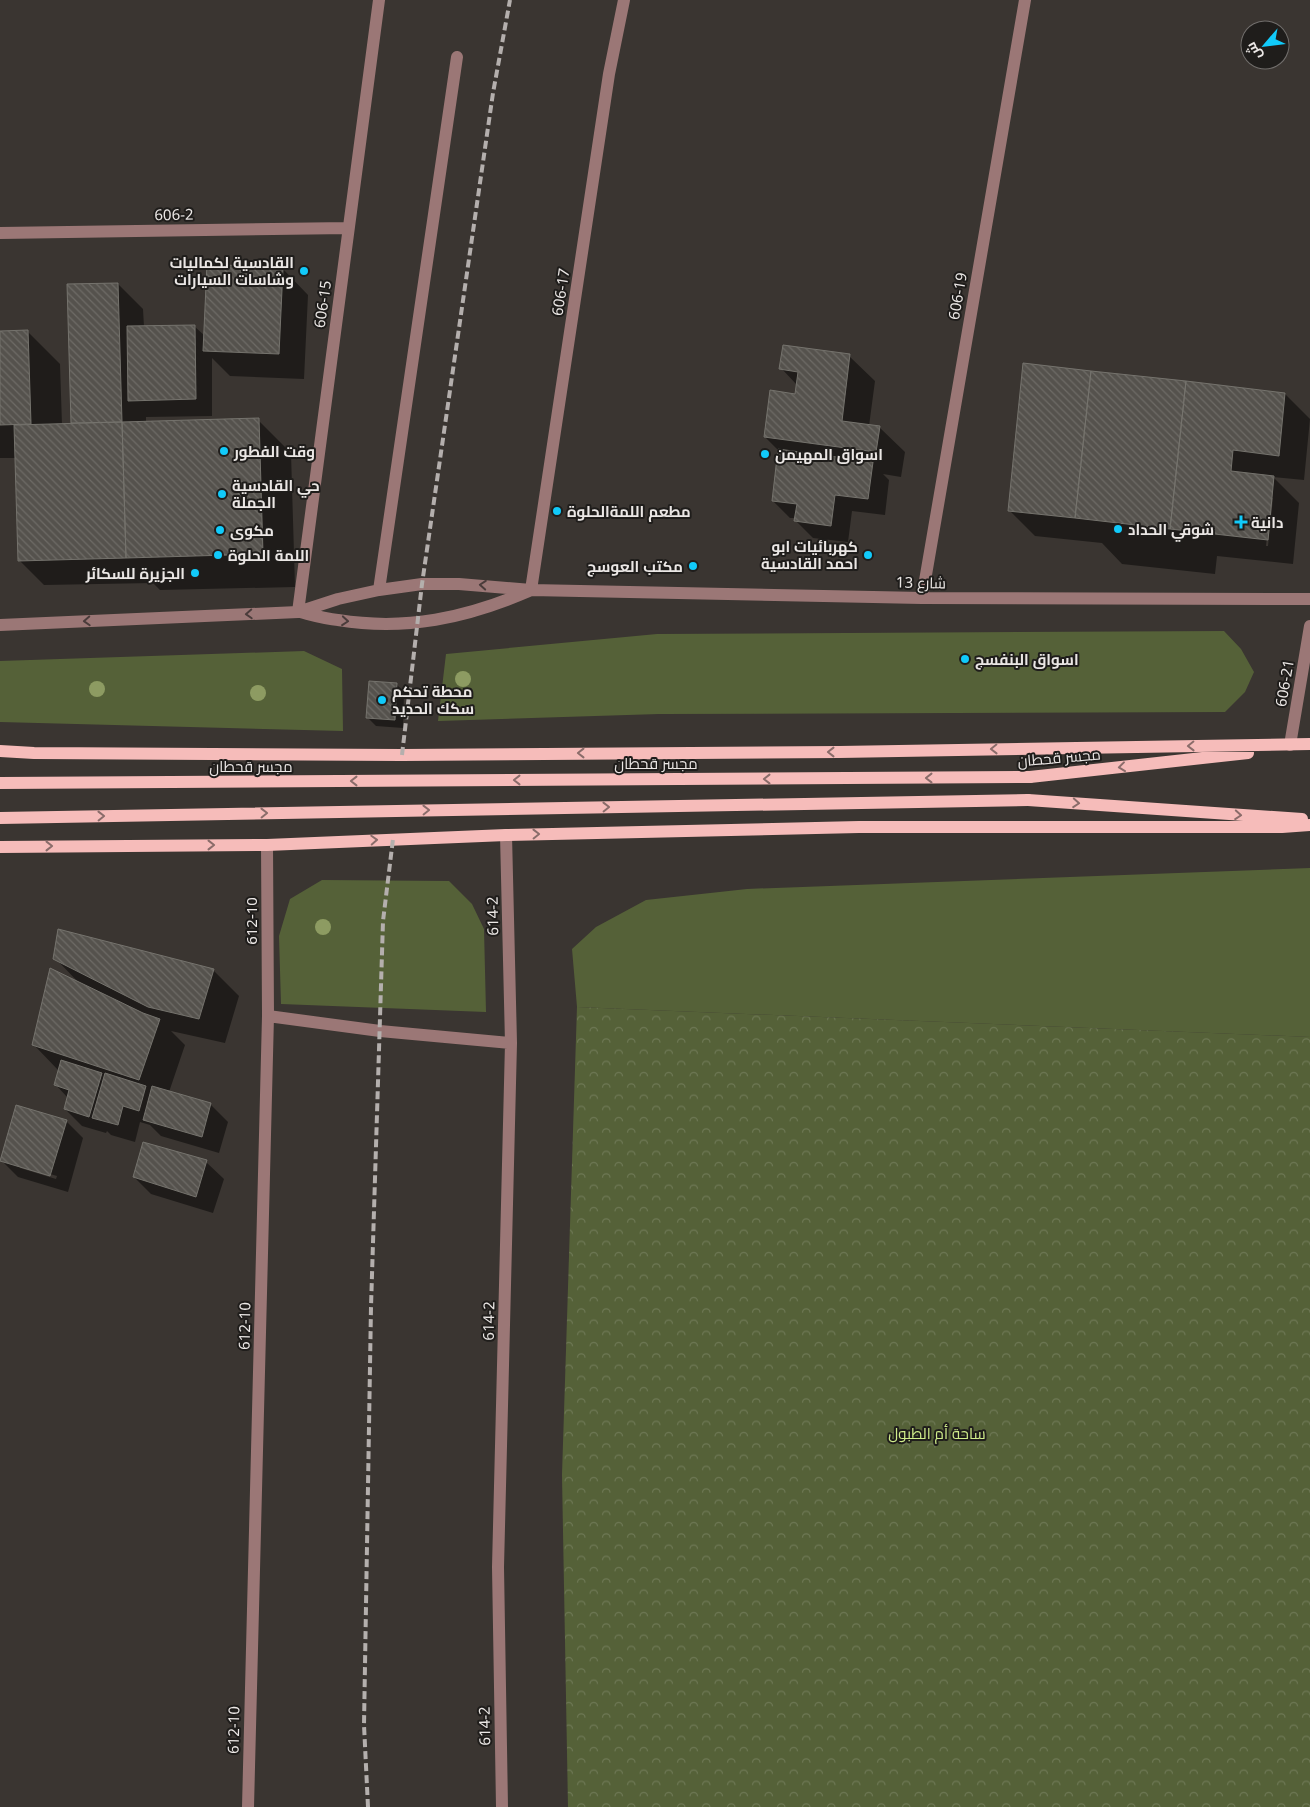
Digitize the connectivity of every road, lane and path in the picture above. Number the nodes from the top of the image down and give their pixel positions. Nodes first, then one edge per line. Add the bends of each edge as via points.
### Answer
1 (379, 0) edge
2 (624, 0) edge
3 (1025, 0) edge
4 (457, 57) dead end
5 (348, 228) junction
6 (0, 233) edge
7 (379, 590) junction
8 (531, 590) junction
9 (922, 598) junction
10 (1310, 599) edge
11 (298, 612) junction
12 (0, 625) edge
13 (1310, 626) edge
14 (1290, 745) junction
15 (1310, 745) edge
16 (0, 751) edge
17 (0, 783) edge
18 (0, 818) edge
19 (1310, 820) edge
20 (1310, 825) edge
21 (506, 835) junction
22 (267, 845) junction
23 (0, 847) edge
24 (268, 1016) junction
25 (511, 1043) junction
26 (248, 1807) edge
27 (502, 1807) edge

1 - 5 street, 606-15
2 - 8 street, 606-17 via 609,74
3 - 9 street, 606-19
4 - 7 street
5 - 6 street, 606-2
5 - 11 street, 606-15
8 -> 7 street, شارع 13 via 459,584 422,584
7 - 11 street, شارع 13
8 - 9 street, شارع 13
11 -> 8 street via 377,624 418,622 495,606
9 - 10 street, شارع 13
11 -> 12 street
13 - 14 street, 606-21
14 - 15 main road
14 -> 16 main road via 402,755
15 -> 17 main road, مجسر قحطان, bridge via 1030,777
18 -> 19 main road, bridge via 1028,800
21 -> 20 main road via 859,827
22 -> 21 main road
21 - 25 street, 614-2
23 -> 22 main road
22 - 24 street, 612-10
24 - 25 street via 380,1031
24 - 26 street, 612-10
25 - 27 street, 614-2 via 498,1567

